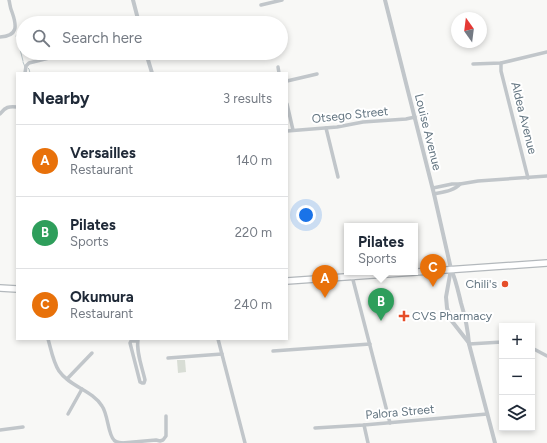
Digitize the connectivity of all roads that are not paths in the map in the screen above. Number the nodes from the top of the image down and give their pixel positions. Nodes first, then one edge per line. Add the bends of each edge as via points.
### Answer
1 (9, 0) edge
2 (133, 0) edge
3 (282, 0) edge
4 (385, 0) edge
5 (261, 5) dead end
6 (137, 16) edge
7 (0, 37) edge
8 (547, 52) edge
9 (41, 60) edge
10 (148, 60) edge
11 (501, 63) junction
12 (473, 64) dead end
13 (278, 67) dead end
14 (25, 72) edge
15 (152, 72) edge
16 (280, 72) edge
17 (317, 74) dead end
18 (288, 81) edge
19 (16, 107) edge
20 (288, 108) edge
21 (0, 114) edge
22 (415, 117) junction
23 (326, 128) junction
24 (294, 130) junction
25 (288, 131) edge
26 (547, 176) edge
27 (338, 177) dead end
28 (528, 178) junction
29 (460, 184) junction
30 (433, 188) junction
31 (434, 194) junction
32 (547, 262) edge
33 (451, 269) junction
34 (418, 271) edge
35 (366, 275) edge
36 (352, 276) junction
37 (288, 281) edge
38 (0, 288) edge
39 (16, 289) edge
40 (48, 340) edge
41 (138, 340) edge
42 (218, 340) edge
43 (499, 342) edge
44 (370, 344) junction
45 (469, 344) junction
46 (535, 350) edge
47 (273, 351) dead end
48 (92, 353) dead end
49 (222, 354) junction
50 (547, 356) edge
51 (168, 358) dead end
52 (140, 361) junction
53 (135, 363) junction
54 (67, 379) junction
55 (82, 389) junction
56 (68, 414) dead end
57 (487, 414) junction
58 (166, 416) dead end
59 (390, 423) junction
60 (364, 425) junction
61 (23, 427) dead end
62 (315, 428) dead end
63 (0, 430) edge
64 (122, 443) edge
65 (245, 443) edge
66 (368, 443) edge
67 (495, 443) edge

1 - 7 street via 15,22 14,31 10,35
2 - 6 street
3 - 5 street
4 - 22 street, Louise Avenue
8 - 11 street
9 - 14 street via 26,66
10 - 15 street
11 - 12 street
11 - 28 street, Aldea Avenue
13 - 16 street
17 - 18 street
19 - 21 street via 7,107
20 - 24 street
22 - 23 street, Otsego Street
22 - 30 street, Louise Avenue
23 - 24 street, Otsego Street
23 - 27 street
24 - 25 street, Otsego Street
26 - 28 street
28 - 29 street
29 - 30 street
29 - 31 street via 452,190
30 - 31 street, Louise Avenue
31 - 33 street, Louise Avenue
32 - 33 main road
33 - 34 main road
33 - 45 street, Louise Avenue via 463,309
33 - 45 street, Louise Avenue via 446,298 447,308 451,320
35 - 36 main road
36 - 37 main road
36 - 44 street
38 - 39 main road
40 - 54 street via 56,365
41 - 52 street
41 - 53 street via 130,342
42 - 49 street
43 - 45 street
44 - 47 street
44 - 59 street
45 - 57 street, Louise Avenue
46 - 50 street
48 - 54 street
49 - 51 street
49 - 65 street
52 - 53 street
52 - 53 street via 144,383 140,382
54 - 55 street
55 - 56 street
55 - 64 street via 99,401 106,413 113,440
57 - 59 street, Palora Street
57 - 67 street, Louise Avenue
58 - 64 street via 166,436 163,440
59 - 60 street, Palora Street
60 - 62 street, Palora Street
60 - 66 street
61 - 63 street

